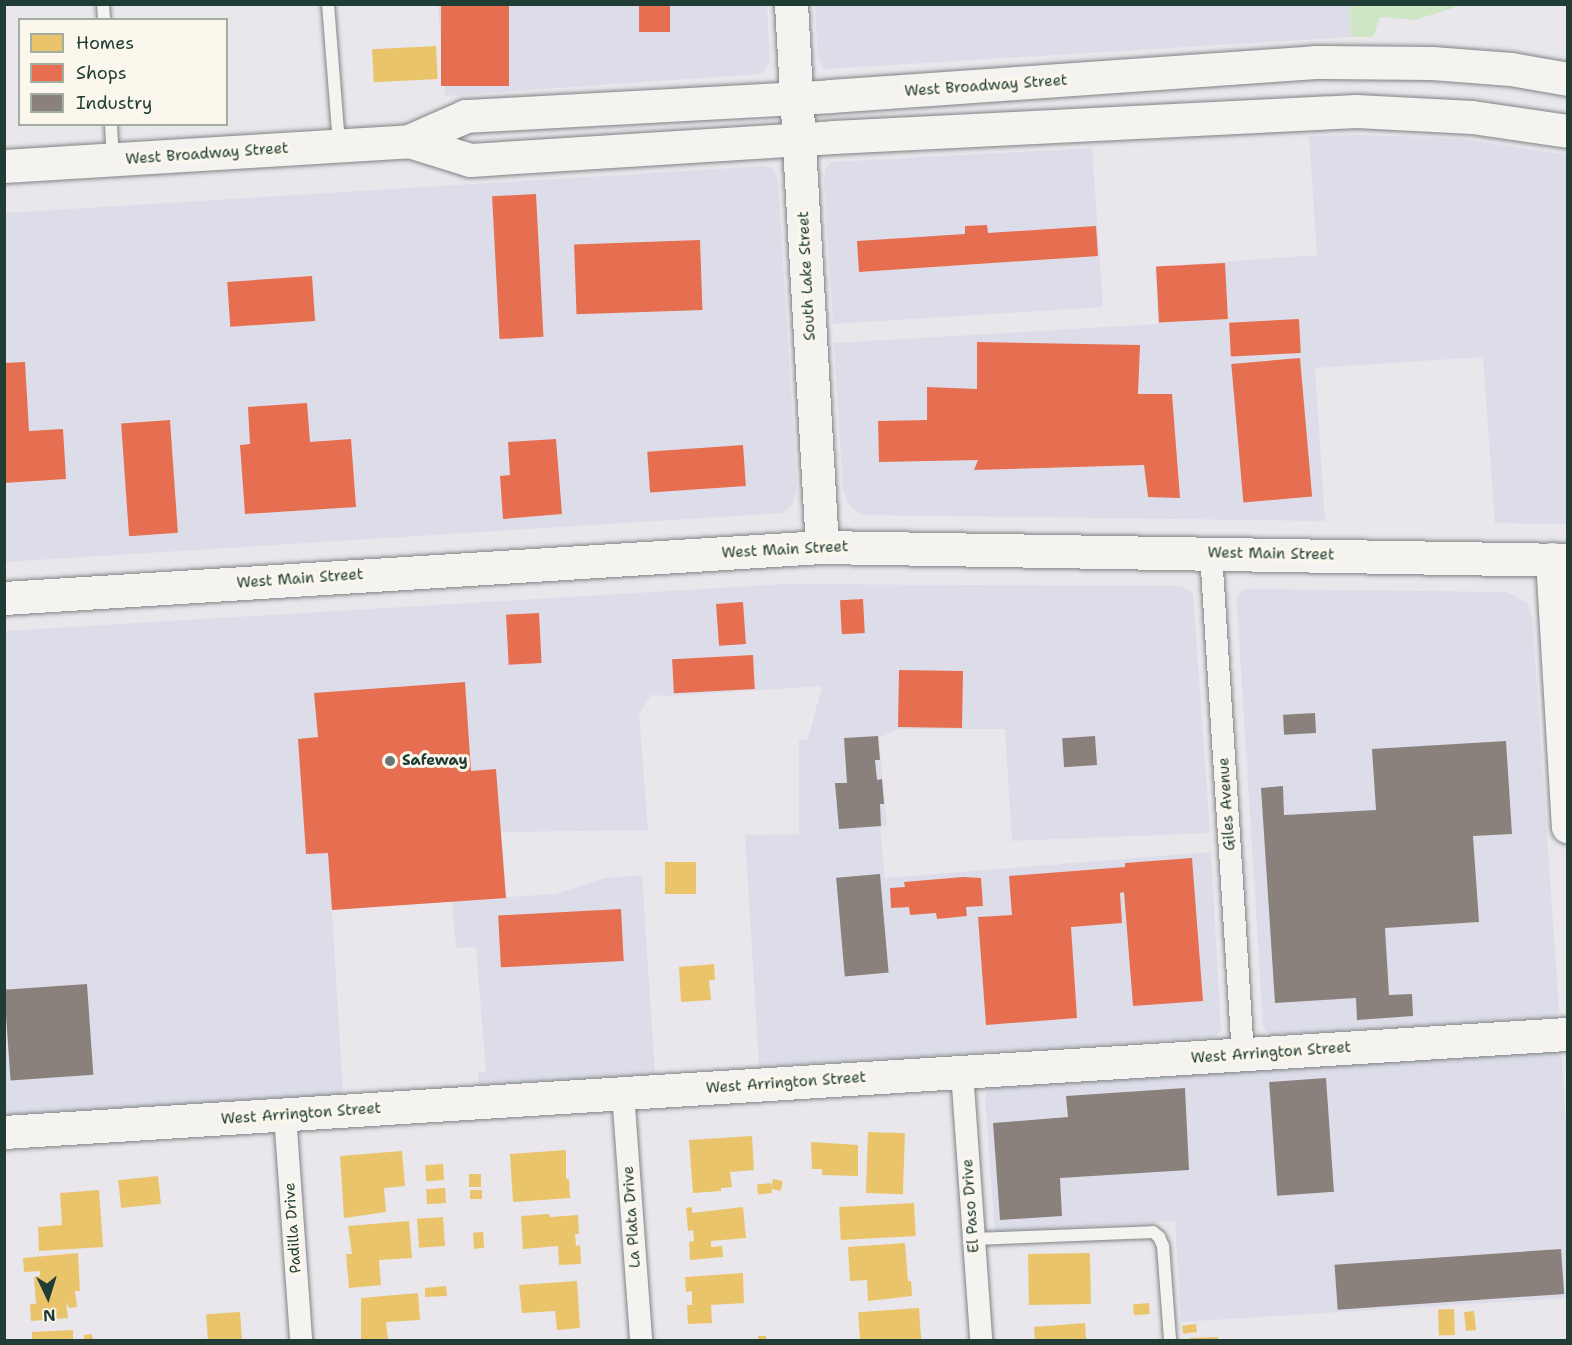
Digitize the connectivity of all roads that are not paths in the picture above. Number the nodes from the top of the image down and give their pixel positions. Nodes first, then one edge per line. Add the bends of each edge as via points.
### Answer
1 (328, 4) edge
2 (791, 4) edge
3 (1568, 79) edge
4 (796, 98) junction
5 (111, 126) edge
6 (1568, 131) edge
7 (800, 138) junction
8 (409, 141) junction
9 (339, 146) junction
10 (113, 160) junction
11 (4, 166) edge
12 (822, 548) junction
13 (1211, 553) junction
14 (1560, 559) edge
15 (4, 598) edge
16 (1568, 827) edge
17 (1568, 1034) edge
18 (1243, 1055) junction
19 (962, 1072) junction
20 (623, 1093) junction
21 (285, 1115) junction
22 (4, 1132) edge
23 (974, 1239) junction
24 (301, 1341) edge
25 (641, 1341) edge
26 (981, 1341) edge
27 (1170, 1341) edge

1 - 9 lane
2 - 4 main road, South Lake Street
3 - 4 main road, West Broadway Street via 1511,69 1432,63 1316,62
4 - 7 main road, South Lake Street
4 - 8 main road, West Broadway Street via 466,116
5 - 10 lane
6 - 7 main road, West Broadway Street via 1472,117 1356,111
7 - 8 main road, West Broadway Street via 470,160
7 - 12 main road, South Lake Street
8 - 9 main road, West Broadway Street
9 - 10 main road, West Broadway Street
10 - 11 main road, West Broadway Street
12 - 13 main road, West Main Street
12 - 15 main road, West Main Street
13 - 14 main road, West Main Street
13 - 18 street, Giles Avenue
14 - 16 main road
17 - 18 main road, West Arrington Street
18 - 19 main road, West Arrington Street
19 - 20 main road, West Arrington Street
19 - 23 street, El Paso Drive
20 - 21 main road, West Arrington Street
20 - 25 street, La Plata Drive
21 - 22 main road, West Arrington Street
21 - 24 street, Padilla Drive
23 - 26 street, El Paso Drive
23 - 27 lane via 1153,1232 1163,1246

